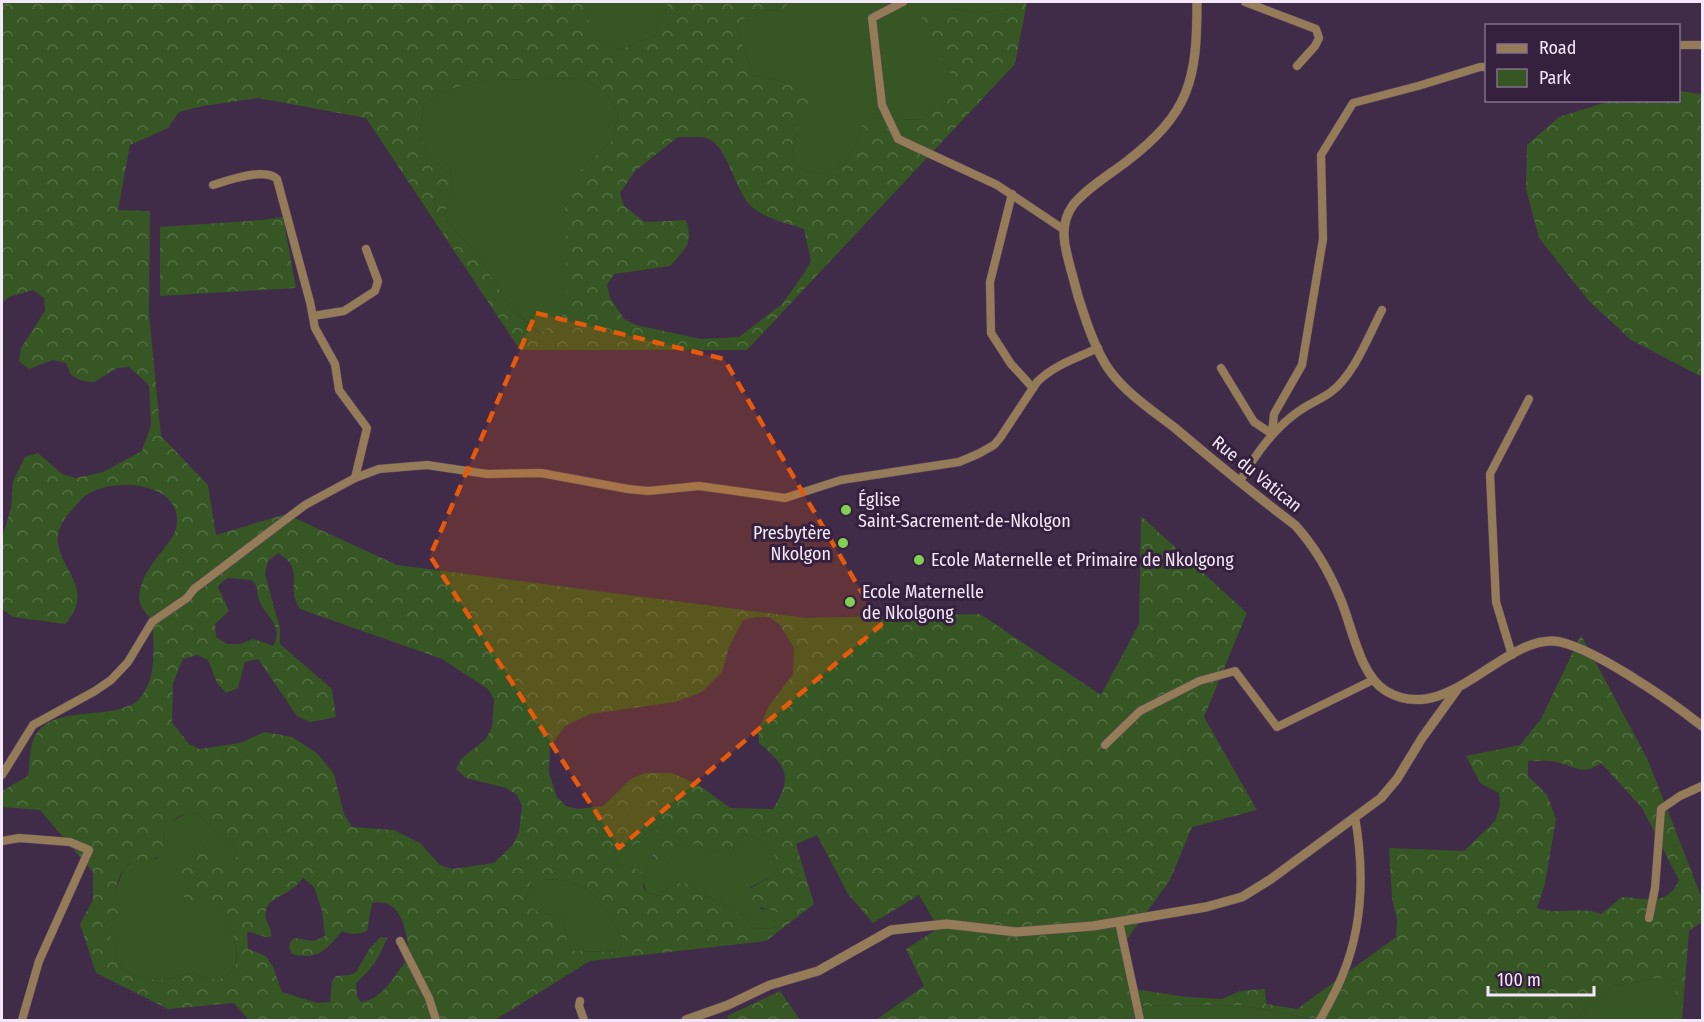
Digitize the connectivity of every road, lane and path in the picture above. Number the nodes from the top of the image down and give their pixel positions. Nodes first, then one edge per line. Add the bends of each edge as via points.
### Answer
1 (903, 2) edge
2 (1197, 2) edge
3 (1245, 2) edge
4 (1680, 45) edge
5 (1702, 45) edge
6 (1297, 66) dead end
7 (1485, 67) edge
8 (213, 185) dead end
9 (1012, 195) junction
10 (1064, 229) junction
11 (366, 249) dead end
12 (1383, 310) dead end
13 (313, 316) junction
14 (1098, 348) junction
15 (1221, 368) dead end
16 (1033, 388) junction
17 (1529, 399) dead end
18 (1272, 434) junction
19 (355, 478) junction
20 (1240, 481) junction
21 (1512, 655) junction
22 (1373, 680) junction
23 (1458, 688) junction
24 (1702, 726) edge
25 (1105, 745) dead end
26 (2, 775) edge
27 (1702, 786) edge
28 (1355, 817) junction
29 (2, 841) edge
30 (1649, 918) dead end
31 (1119, 922) junction
32 (400, 941) dead end
33 (580, 1001) dead end
34 (22, 1020) edge
35 (436, 1020) edge
36 (584, 1020) edge
37 (686, 1020) edge
38 (1140, 1020) edge
39 (1320, 1020) edge

1 - 9 street via 872,18 882,105 898,139
2 - 10 street via 1197,41 1191,79 1172,119 1148,145 1083,195 1067,216
3 - 6 street via 1316,29 1316,46
4 - 5 street
7 - 18 street via 1353,103 1321,155 1323,239 1302,365 1274,414
8 - 13 street via 242,176 269,174 277,179
9 - 10 street
9 - 16 street via 990,282 991,333
10 - 14 street, Rue du Vatican via 1075,285
11 - 13 street via 378,281 375,291 344,311
12 - 18 street via 1348,373 1331,392 1296,412
13 - 19 street via 317,334 335,364 339,390 368,428
14 - 16 street via 1053,369
14 - 20 street, Rue du Vatican via 1119,381
15 - 18 street via 1254,422
16 - 19 street via 994,445 970,459 841,480 785,498 699,486 628,489 551,473 487,474 427,465 379,469
17 - 21 street via 1490,474 1496,602
18 - 20 street
19 - 26 street via 291,515 152,622 128,662 111,680 33,725
20 - 22 street, Rue du Vatican via 1310,541 1341,600
21 - 23 street
21 - 24 street via 1538,643 1567,643 1638,682
22 - 23 street via 1385,690 1412,699
22 - 25 street via 1277,727 1235,671 1199,681 1140,711
23 - 28 street via 1390,789
27 - 30 street via 1661,808
28 - 31 street via 1242,897
28 - 39 street via 1361,862 1358,911 1346,968
29 - 34 street via 19,838 70,842 89,850 39,961
31 - 37 street via 1016,932 947,924 891,930 818,971 770,985
31 - 38 street
32 - 35 street
33 - 36 street

